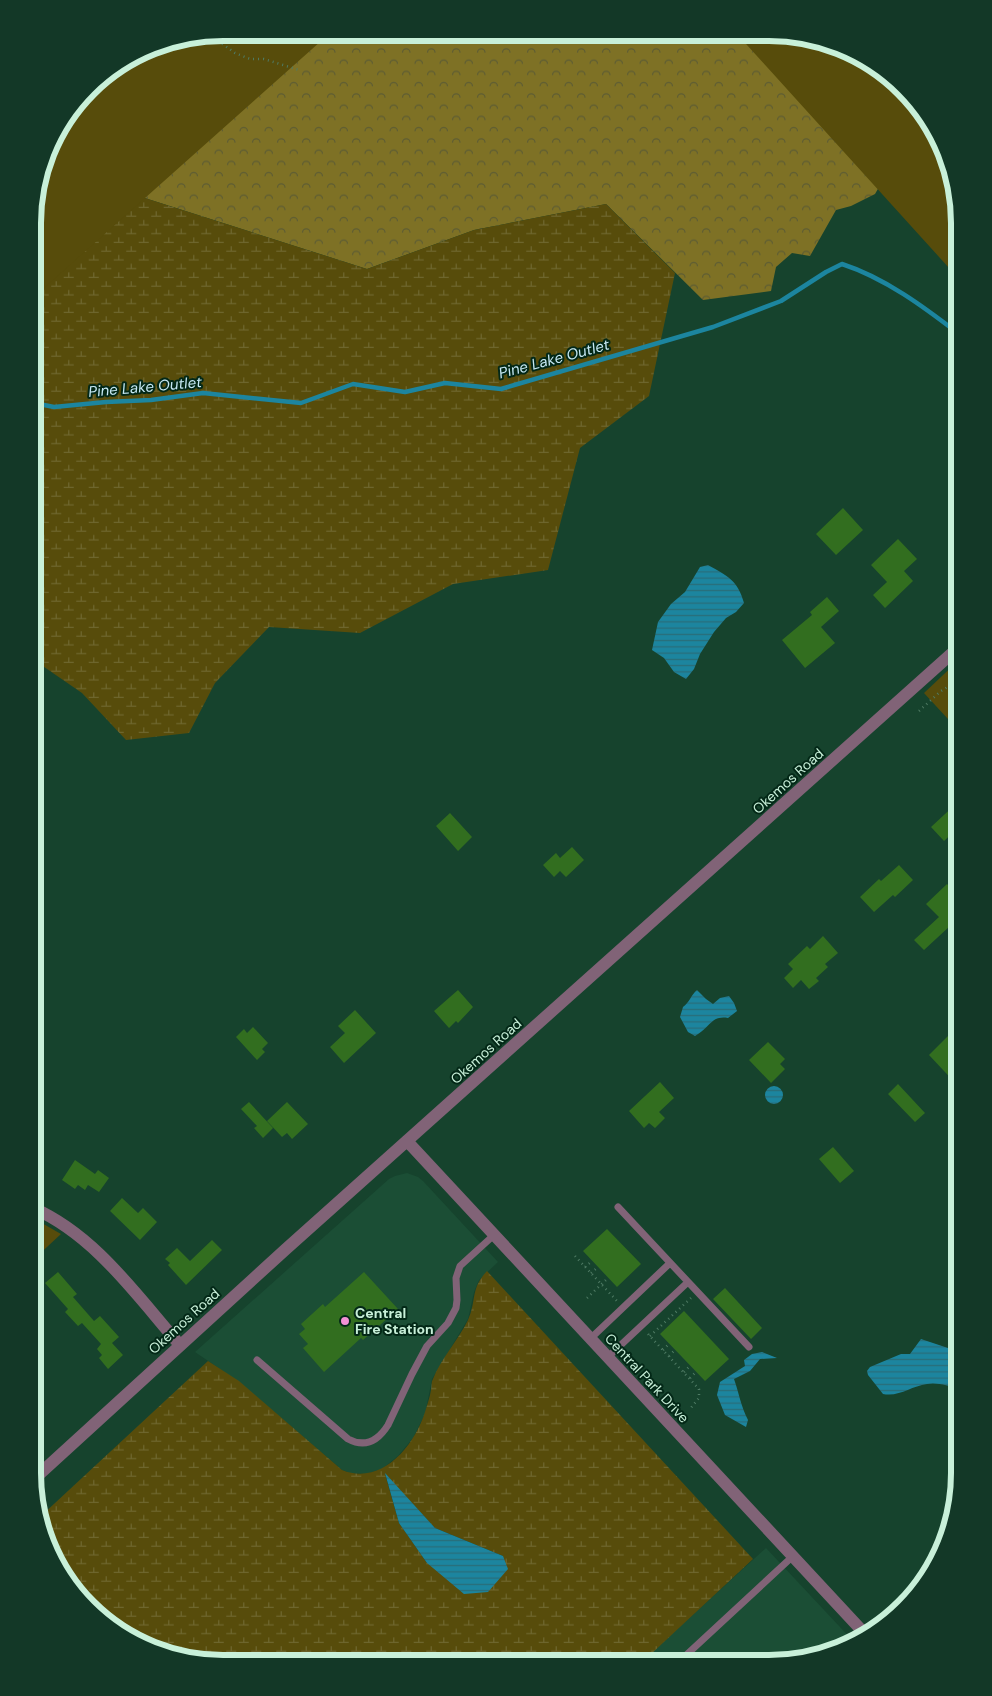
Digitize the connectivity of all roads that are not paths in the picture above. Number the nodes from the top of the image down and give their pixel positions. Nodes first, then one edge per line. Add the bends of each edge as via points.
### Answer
1 (951, 654) edge
2 (407, 1141) junction
3 (618, 1207) dead end
4 (41, 1213) edge
5 (494, 1234) junction
6 (670, 1263) junction
7 (688, 1282) junction
8 (590, 1339) junction
9 (180, 1345) junction
10 (749, 1347) dead end
11 (608, 1357) junction
12 (257, 1360) dead end
13 (41, 1473) edge
14 (792, 1557) junction
15 (861, 1630) edge
16 (686, 1655) edge

1 - 2 street, Okemos Road
2 - 5 street, Central Park Drive
2 - 9 street, Okemos Road
3 - 6 lane
4 - 9 street via 98,1252
5 - 8 street, Central Park Drive
5 - 12 lane via 460,1266 456,1278 456,1308 448,1323 427,1346 388,1426 374,1441 356,1443 348,1438
6 - 7 lane
6 - 8 lane
7 - 10 lane
7 - 11 lane
8 - 11 street, Central Park Drive
9 - 13 street, Okemos Road
11 - 14 street, Central Park Drive
14 - 15 street, Central Park Drive
14 - 16 lane

